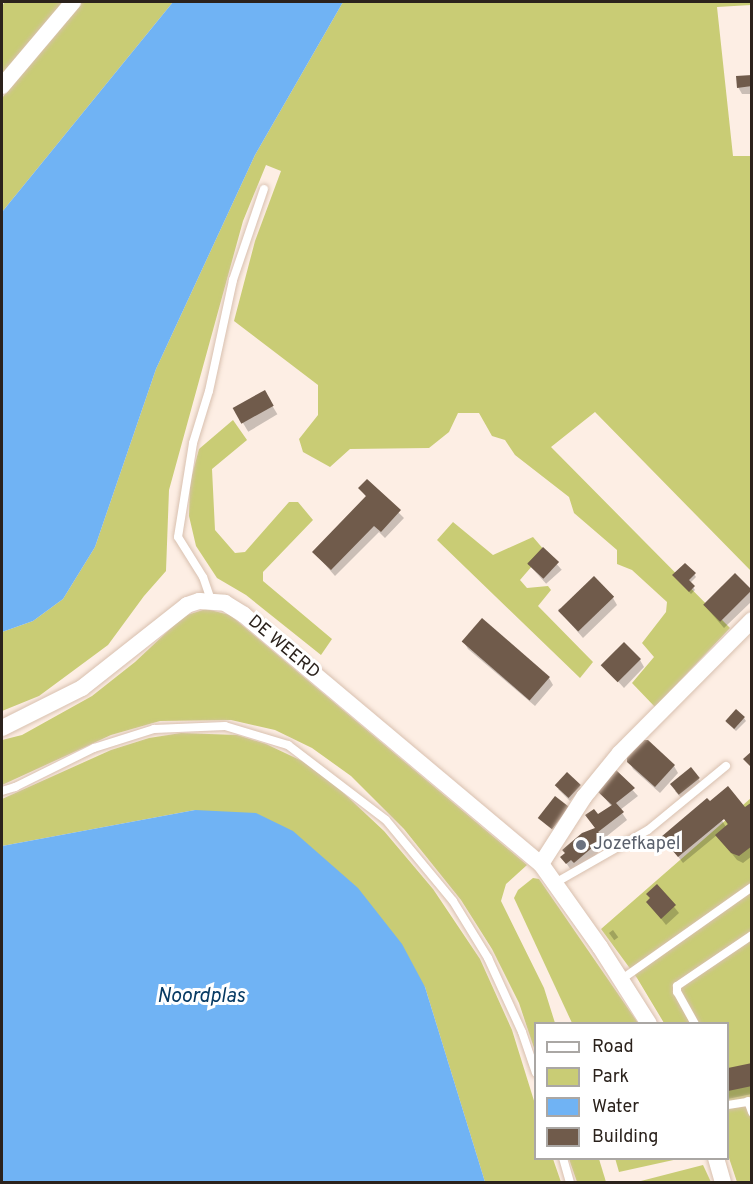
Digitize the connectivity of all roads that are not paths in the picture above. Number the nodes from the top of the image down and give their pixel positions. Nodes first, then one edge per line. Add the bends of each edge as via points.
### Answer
1 (73, 2) edge
2 (2, 86) edge
3 (264, 189) dead end
4 (211, 600) junction
5 (752, 620) edge
6 (2, 728) edge
7 (726, 766) dead end
8 (2, 791) edge
9 (541, 864) junction
10 (555, 883) junction
11 (752, 887) edge
12 (752, 935) edge
13 (622, 979) junction
14 (648, 1022) edge
15 (694, 1022) edge
16 (534, 1067) edge
17 (750, 1101) edge
18 (729, 1105) edge
19 (752, 1112) edge
20 (563, 1160) edge
21 (717, 1160) edge
22 (570, 1182) edge
23 (723, 1182) edge

1 - 2 street
3 - 4 lane via 233,280 209,391 193,442 178,537 203,577
4 - 6 street via 187,605 82,688
4 - 9 street, DE WEERD via 225,603 244,615
5 - 9 street via 620,753 584,797
7 - 10 lane via 648,830
8 - 16 lane via 94,748 154,729 225,726 288,745 386,820 453,901 488,958
9 - 10 street, DE WEERD
10 - 13 street, DE WEERD
11 - 13 lane
12 - 15 lane via 677,986
13 - 14 street, DE WEERD
17 - 18 lane
17 - 19 lane
20 - 22 lane
21 - 23 street

